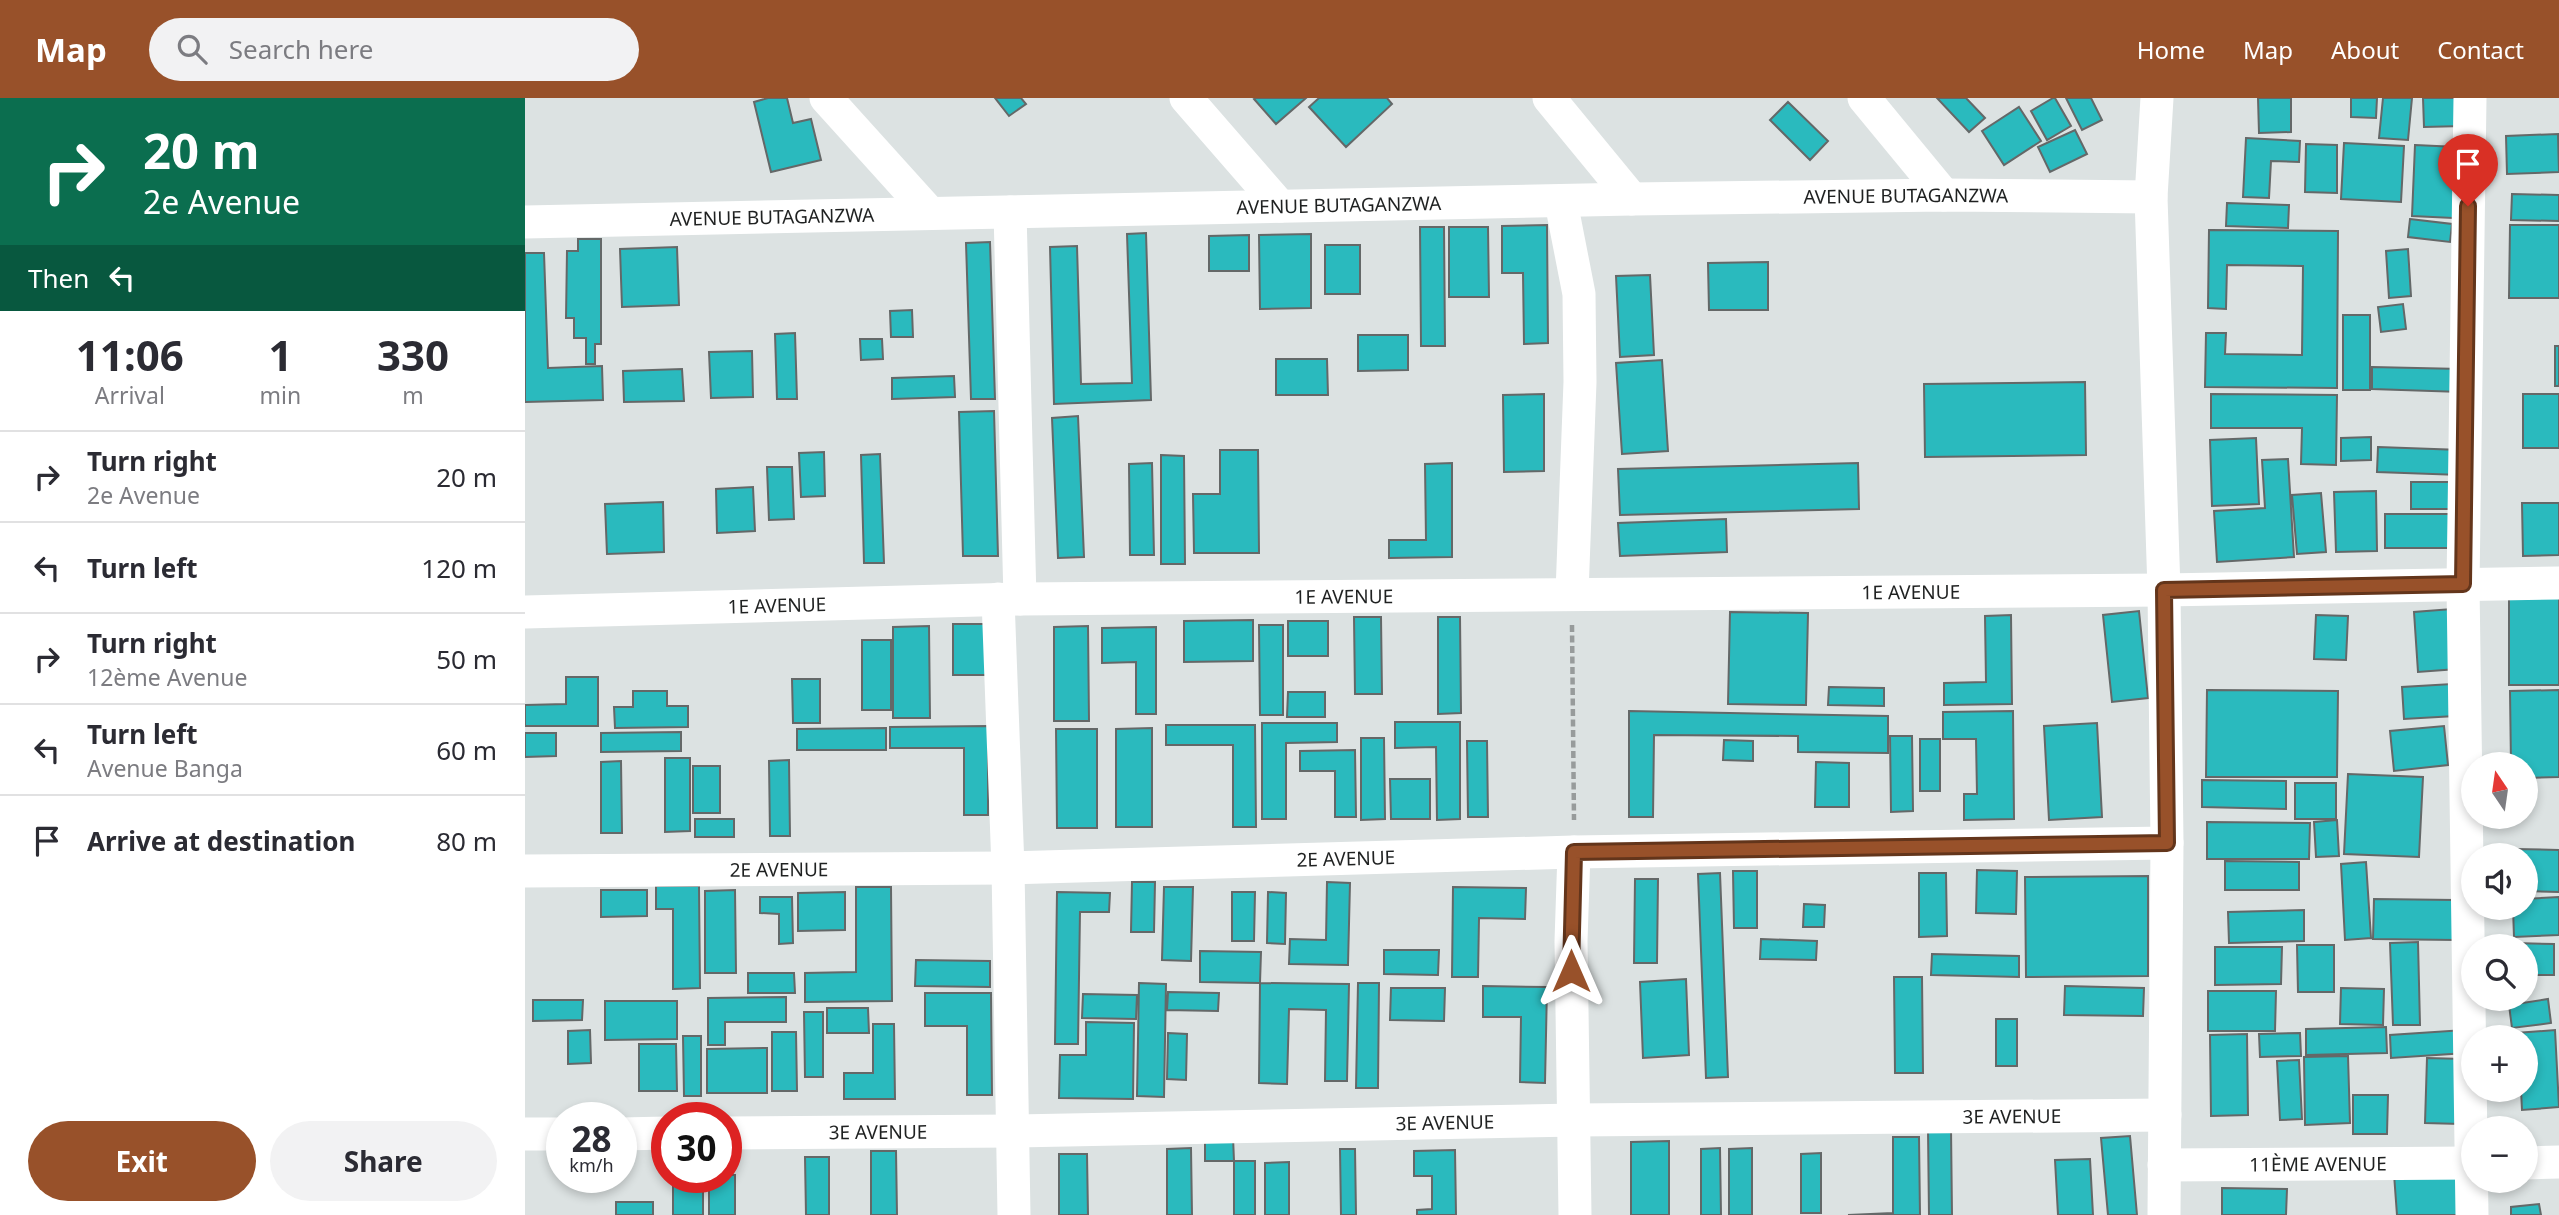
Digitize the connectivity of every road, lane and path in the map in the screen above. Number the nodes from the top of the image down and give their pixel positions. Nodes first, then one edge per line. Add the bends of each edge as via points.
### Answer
1 (826, 98) edge
2 (1186, 98) edge
3 (1549, 98) edge
4 (1864, 98) edge
5 (2157, 98) edge
6 (2470, 98) edge
7 (1944, 195) junction
8 (2151, 197) junction
9 (1632, 199) junction
10 (1561, 202) junction
11 (1280, 206) junction
12 (929, 212) junction
13 (1010, 212) junction
14 (525, 222) edge
15 (2559, 583) edge
16 (2463, 584) junction
17 (2164, 590) junction
18 (1571, 593) junction
19 (1009, 599) junction
20 (525, 612) edge
21 (2167, 843) junction
22 (1574, 852) junction
23 (1008, 868) junction
24 (525, 871) edge
25 (2165, 1115) junction
26 (2471, 1116) edge
27 (1575, 1120) junction
28 (1013, 1131) junction
29 (742, 1133) edge
30 (525, 1134) edge
31 (546, 1134) edge
32 (2559, 1162) edge
33 (2461, 1163) edge
34 (2538, 1163) edge
35 (2164, 1165) junction
36 (2472, 1193) edge
37 (1014, 1215) edge
38 (1575, 1215) edge
39 (2164, 1215) edge
40 (2472, 1215) edge

1 - 12 street
2 - 11 street
3 - 9 street
4 - 7 street
5 - 8 street
6 - 16 street
7 - 8 street, AVENUE BUTAGANZWA
7 - 9 street, AVENUE BUTAGANZWA
8 - 17 street
9 - 10 street, AVENUE BUTAGANZWA
10 - 11 street, AVENUE BUTAGANZWA
10 - 18 street via 1579,294
11 - 13 street, AVENUE BUTAGANZWA
12 - 13 street, AVENUE BUTAGANZWA
12 - 14 street, AVENUE BUTAGANZWA
13 - 19 street
15 - 16 street, 1E AVENUE
16 - 17 street, 1E AVENUE
16 - 26 street
17 - 18 street, 1E AVENUE
17 - 21 street
18 - 19 street, 1E AVENUE
18 - 22 path
19 - 20 street, 1E AVENUE
19 - 23 street
21 - 22 street, 2E AVENUE
21 - 25 street
22 - 23 street, 2E AVENUE
22 - 27 street
23 - 24 street, 2E AVENUE
23 - 28 street
25 - 27 street, 3E AVENUE
25 - 35 street
27 - 28 street, 3E AVENUE
27 - 38 street
28 - 29 street, 3E AVENUE
28 - 37 street
30 - 31 street
32 - 34 street
33 - 35 street, 11ÈME AVENUE
35 - 39 street
36 - 40 street

